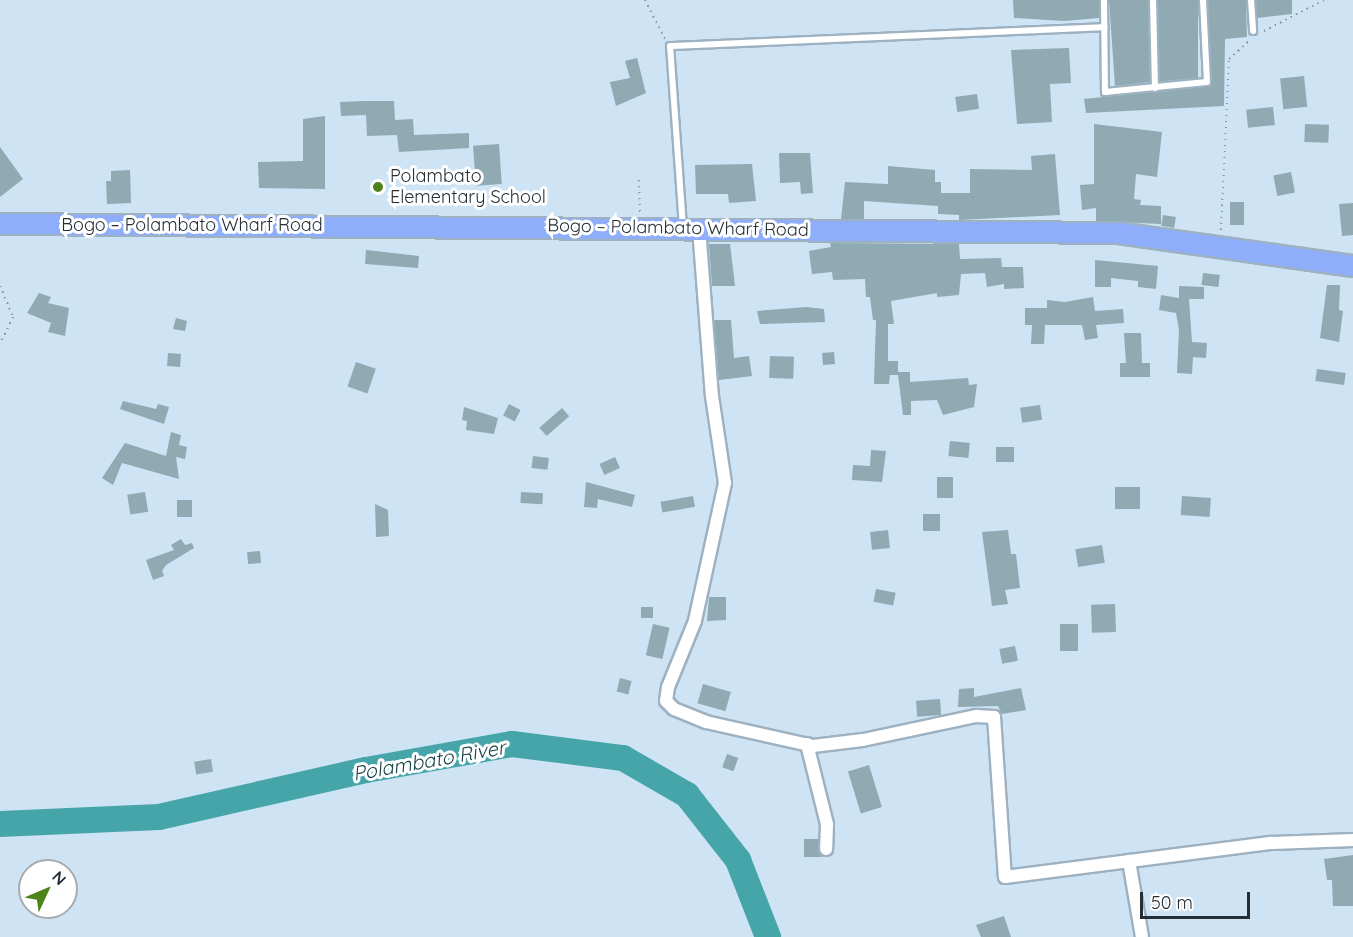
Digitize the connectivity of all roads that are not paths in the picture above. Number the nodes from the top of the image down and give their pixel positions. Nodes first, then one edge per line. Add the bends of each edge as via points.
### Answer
1 (1104, 0) edge
2 (1153, 0) edge
3 (1203, 0) edge
4 (1251, 0) edge
5 (1106, 27) junction
6 (1253, 31) dead end
7 (1155, 88) junction
8 (0, 224) edge
9 (691, 228) junction
10 (1353, 266) edge
11 (807, 744) junction
12 (1353, 840) edge
13 (826, 849) dead end
14 (1129, 861) junction
15 (1142, 937) edge

1 - 5 lane
2 - 7 lane
3 - 7 lane via 1207,82
4 - 6 lane
5 - 7 lane via 1105,92
5 - 9 lane via 670,46
8 - 9 highway, Bogo – Polambato Wharf Road
9 - 10 highway, Bogo – Polambato Wharf Road via 1118,233
9 - 11 street via 725,483 695,621 666,701 680,713 706,722
11 - 13 street via 827,824
11 - 14 street via 863,740 900,729 976,716 994,717 1005,877
12 - 14 street via 1272,843
14 - 15 street

